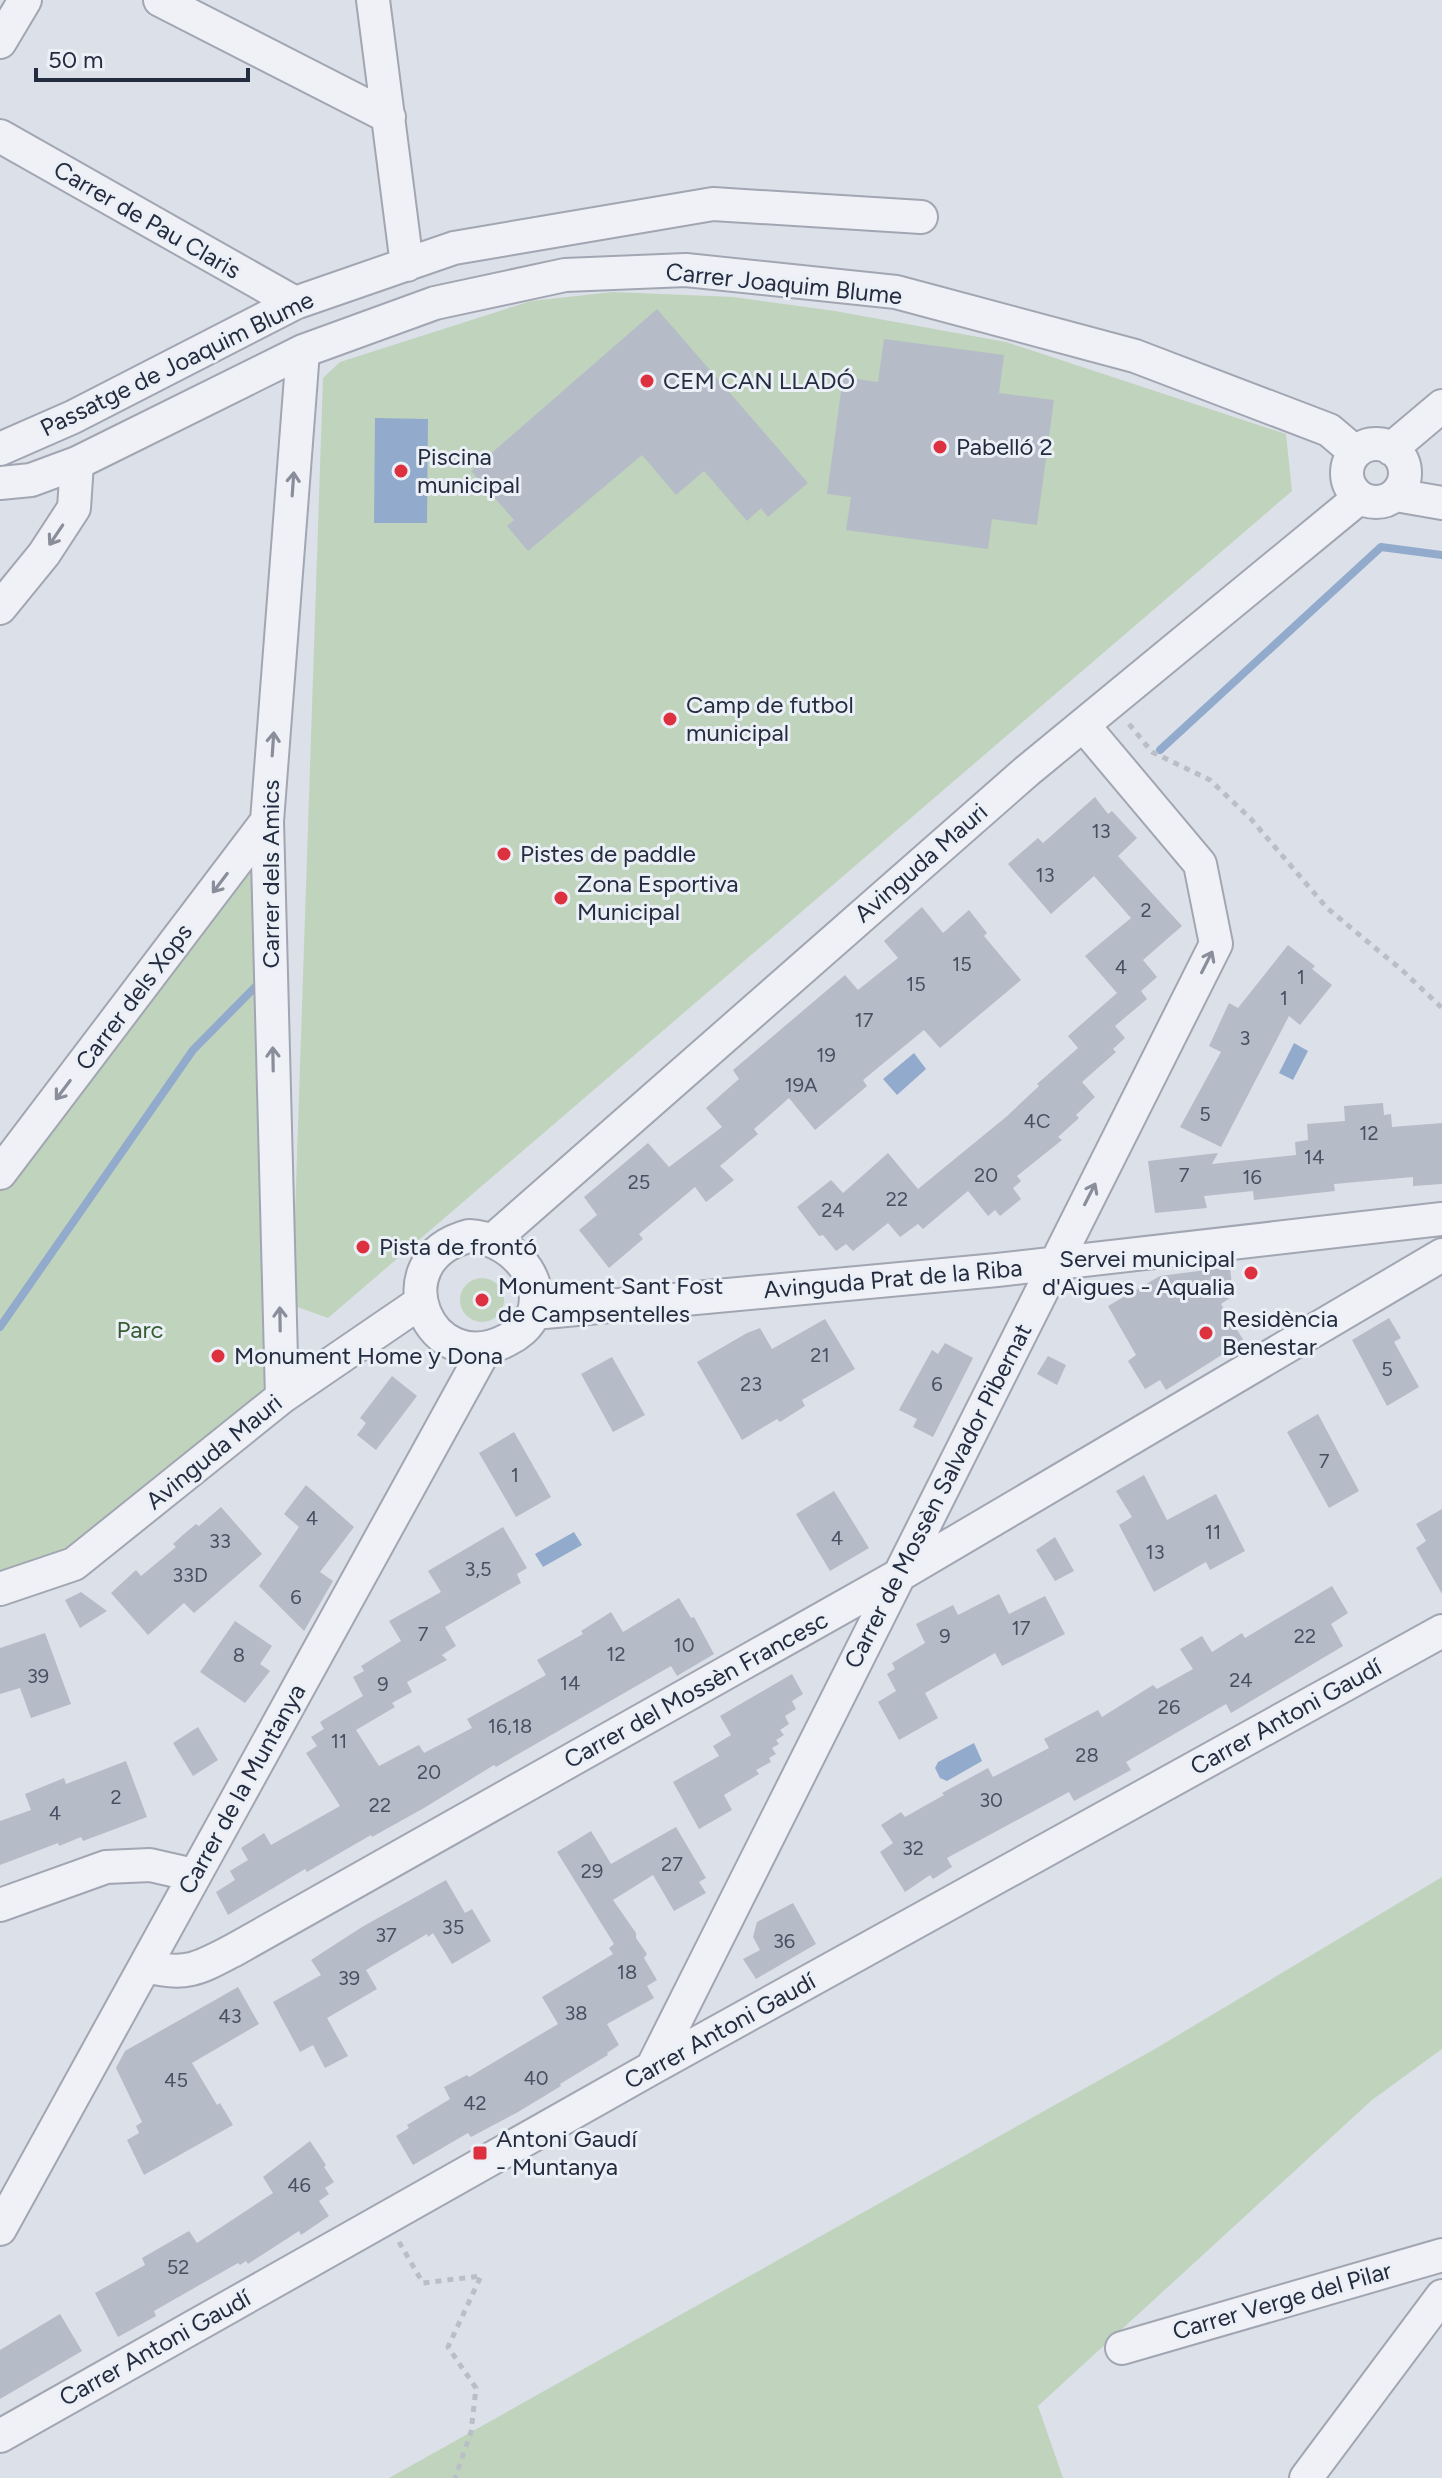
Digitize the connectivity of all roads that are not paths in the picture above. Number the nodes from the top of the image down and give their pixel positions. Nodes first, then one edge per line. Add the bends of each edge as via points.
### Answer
1 (25, 0) edge
2 (160, 0) edge
3 (373, 0) edge
4 (0, 42) edge
5 (389, 117) junction
6 (0, 136) edge
7 (921, 217) dead end
8 (407, 265) junction
9 (295, 303) junction
10 (303, 351) junction
11 (1442, 406) edge
12 (0, 449) edge
13 (1391, 449) junction
14 (1355, 452) junction
15 (77, 463) junction
16 (0, 483) edge
17 (1396, 495) junction
18 (1359, 498) junction
19 (1442, 503) edge
20 (0, 608) edge
21 (1084, 726) junction
22 (267, 821) junction
23 (0, 1173) edge
24 (1442, 1219) edge
25 (493, 1240) junction
26 (1442, 1255) edge
27 (1055, 1264) junction
28 (421, 1302) junction
29 (534, 1313) junction
30 (485, 1349) junction
31 (282, 1397) junction
32 (896, 1577) junction
33 (0, 1589) edge
34 (1442, 1631) edge
35 (194, 1875) junction
36 (0, 1905) edge
37 (147, 1966) junction
38 (652, 2068) junction
39 (4, 2215) edge
40 (1442, 2255) edge
41 (1442, 2296) edge
42 (1122, 2348) dead end
43 (0, 2436) edge
44 (1306, 2478) edge

1 - 4 street
2 - 5 street
3 - 5 street
5 - 8 street
6 - 9 street, Carrer de Pau Claris
7 - 8 street, Passatge de Joaquim Blume via 713,204 454,248
8 - 9 street, Passatge de Joaquim Blume
9 - 12 street, Passatge de Joaquim Blume
10 - 14 street, Carrer Joaquim Blume via 435,303 565,275 686,270 896,292 1135,356 1329,430
10 - 15 street, Carrer Joaquim Blume
22 -> 10 street, Carrer dels Amics
11 - 13 street
13 - 14 street via 1373,444
13 - 17 street via 1405,471
14 - 18 street via 1346,476
15 - 16 street, Carrer Joaquim Blume via 31,480
15 -> 20 street via 74,508
17 - 18 street via 1378,503
17 - 19 street
18 - 21 street, Avinguda Mauri
21 - 25 street, Avinguda Mauri
27 -> 21 street, Carrer de Mossèn Salvador Pibernat via 1216,944 1200,864
22 -> 23 street, Carrer dels Xops
31 -> 22 street, Carrer dels Amics
24 - 27 street, Avinguda Prat de la Riba
25 - 28 street via 469,1236 440,1248 423,1271
25 - 29 street via 519,1258 529,1275
26 - 32 street, Carrer del Mossèn Francesc
27 - 29 street, Avinguda Prat de la Riba
27 - 32 street, Carrer de Mossèn Salvador Pibernat
28 - 30 street via 432,1329 444,1338
28 - 31 street, Avinguda Mauri
29 - 30 street via 516,1335
30 - 35 street, Carrer de la Muntanya
31 - 33 street, Avinguda Mauri via 74,1564
32 - 37 street, Carrer del Mossèn Francesc via 204,1966 183,1972
32 - 38 street, Carrer de Mossèn Salvador Pibernat
34 - 38 street, Carrer Antoni Gaudí
35 - 36 street via 150,1865 106,1867
35 - 37 street, Carrer de la Muntanya
37 - 39 street, Carrer de la Muntanya
38 - 43 street, Carrer Antoni Gaudí
40 - 42 street, Carrer Verge del Pilar
41 - 44 street

